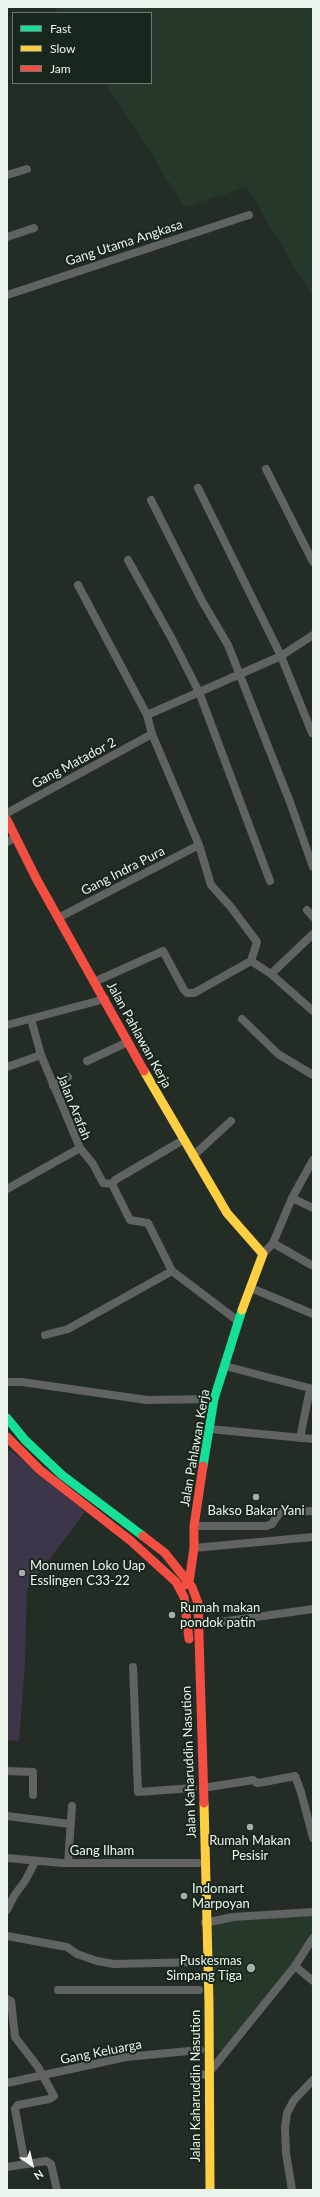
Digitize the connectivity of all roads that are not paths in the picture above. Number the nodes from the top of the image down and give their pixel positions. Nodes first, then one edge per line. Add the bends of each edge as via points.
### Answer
1 (27, 169) dead end
2 (7, 175) edge
3 (249, 215) dead end
4 (34, 228) dead end
5 (7, 237) edge
6 (7, 295) edge
7 (266, 469) dead end
8 (198, 488) dead end
9 (151, 500) dead end
10 (128, 560) dead end
11 (313, 562) edge
12 (78, 585) dead end
13 (313, 635) edge
14 (281, 656) junction
15 (240, 673) junction
16 (198, 692) junction
17 (147, 715) junction
18 (312, 733) dead end
19 (152, 734) junction
20 (7, 812) edge
21 (7, 820) edge
22 (11, 840) edge
23 (199, 845) junction
24 (313, 867) edge
25 (270, 881) dead end
26 (307, 910) dead end
27 (313, 917) edge
28 (58, 918) junction
29 (313, 934) edge
30 (251, 961) junction
31 (271, 974) junction
32 (94, 982) junction
33 (105, 999) junction
34 (313, 1011) edge
35 (31, 1019) junction
36 (242, 1019) dead end
37 (7, 1025) edge
38 (128, 1042) junction
39 (41, 1055) junction
40 (87, 1061) dead end
41 (7, 1067) edge
42 (313, 1075) edge
43 (68, 1077) dead end
44 (53, 1086) junction
45 (231, 1121) dead end
46 (183, 1140) junction
47 (80, 1148) junction
48 (193, 1156) junction
49 (313, 1160) edge
50 (112, 1184) junction
51 (7, 1189) edge
52 (292, 1198) junction
53 (313, 1208) edge
54 (273, 1243) junction
55 (263, 1254) junction
56 (313, 1266) edge
57 (172, 1271) junction
58 (251, 1288) junction
59 (313, 1314) edge
60 (238, 1321) junction
61 (45, 1335) dead end
62 (226, 1366) junction
63 (7, 1382) edge
64 (312, 1389) edge
65 (214, 1399) junction
66 (7, 1418) edge
67 (210, 1429) junction
68 (7, 1436) edge
69 (300, 1438) junction
70 (313, 1440) edge
71 (313, 1511) edge
72 (194, 1526) junction
73 (313, 1537) edge
74 (194, 1548) junction
75 (189, 1582) junction
76 (180, 1589) junction
77 (313, 1609) edge
78 (198, 1625) junction
79 (189, 1650) dead end
80 (133, 1667) dead end
81 (193, 1747) dead end
82 (193, 1762) dead end
83 (7, 1771) edge
84 (193, 1775) dead end
85 (203, 1788) junction
86 (193, 1792) joint
87 (33, 1795) dead end
88 (72, 1806) dead end
89 (7, 1816) edge
90 (70, 1824) junction
91 (195, 1825) dead end
92 (313, 1838) edge
93 (7, 1858) edge
94 (35, 1862) junction
95 (68, 1863) junction
96 (198, 1863) junction
97 (7, 1910) edge
98 (313, 1912) edge
99 (203, 1924) junction
100 (7, 1936) edge
101 (313, 1938) edge
102 (199, 1962) junction
103 (295, 1966) junction
104 (313, 1981) edge
105 (199, 1986) joint
106 (58, 1990) dead end
107 (7, 1999) edge
108 (199, 2013) dead end
109 (200, 2050) junction
110 (204, 2074) junction
111 (43, 2076) junction
112 (313, 2080) edge
113 (7, 2083) edge
114 (200, 2149) dead end
115 (25, 2164) junction
116 (7, 2168) edge
117 (57, 2190) edge
118 (210, 2190) edge
119 (292, 2190) edge

1 - 2 street
3 - 6 street, Gang Utama Angkasa
4 - 5 street
7 - 11 street
8 - 14 street
9 - 15 street via 202,601 228,645
10 - 16 street
12 - 17 street
13 - 14 street
14 - 15 street
14 - 18 street
15 - 16 street
15 - 24 street
16 - 17 street
16 - 25 street
17 - 19 street
19 - 20 street, Gang Matador 2
19 - 23 street
21 - 22 main road, Jalan Pahlawan Kerja
22 - 28 main road, Jalan Pahlawan Kerja
23 - 28 street, Gang Indra Pura
23 - 30 street via 212,887 255,937 257,942
26 - 27 street
28 - 32 main road, Jalan Pahlawan Kerja
29 - 31 street
30 - 31 street
30 - 32 street via 194,993 187,993 184,990 163,951
31 - 34 street
32 - 33 main road, Jalan Pahlawan Kerja
33 - 35 street
33 - 38 main road, Jalan Pahlawan Kerja
35 - 37 street
35 - 39 street, Jalan Arafah
36 - 42 street via 278,1054
38 - 40 street
38 - 46 main road, Jalan Pahlawan Kerja
39 - 41 street
39 - 44 street, Jalan Arafah
43 - 44 street
44 - 47 street, Jalan Arafah
45 - 48 street
46 - 48 main road, Jalan Pahlawan Kerja
46 - 50 street
47 - 50 street via 103,1182
47 - 51 street, Jalan Arafah
48 - 55 main road, Jalan Pahlawan Kerja via 227,1213
49 - 52 street, Jalan Pahlawan Kerja
50 - 57 street via 130,1220 148,1223
52 - 53 street
52 - 54 street, Jalan Pahlawan Kerja
54 - 55 street, Jalan Pahlawan Kerja
54 - 56 street
55 - 58 main road, Jalan Pahlawan Kerja
57 - 60 street
57 - 61 street via 68,1329
58 - 59 street
58 - 60 main road, Jalan Pahlawan Kerja
60 - 62 main road, Jalan Pahlawan Kerja
62 - 64 street
62 - 65 main road, Jalan Pahlawan Kerja
63 - 65 street via 147,1400
64 - 69 street
65 - 67 main road, Jalan Pahlawan Kerja
66 - 75 main road, Jalan Kaharuddin Nasution via 25,1440 62,1475 165,1553
67 - 69 street
67 - 72 main road, Jalan Pahlawan Kerja
68 - 76 main road via 40,1470 152,1559
69 - 70 street
71 - 72 street via 280,1512 269,1525
72 - 74 main road, Jalan Pahlawan Kerja
73 - 74 street
74 - 75 main road, Jalan Pahlawan Kerja
75 - 76 main road
75 - 78 main road, Jalan Kaharuddin Nasution via 198,1603
76 - 79 main road via 184,1597 189,1628
77 - 78 street
78 - 85 main road, Jalan Kaharuddin Nasution
80 - 86 street via 138,1792
81 - 82 main road, Jalan Kaharuddin Nasution
83 - 87 street via 33,1772
84 - 86 main road, Jalan Kaharuddin Nasution
85 - 92 street via 253,1780 257,1783 295,1776
85 - 99 main road, Jalan Kaharuddin Nasution
88 - 90 street
89 - 90 street
90 - 95 street
91 - 96 main road, Jalan Kaharuddin Nasution
93 - 94 street, Gang Ilham
94 - 95 street, Gang Ilham
94 - 97 street
95 - 96 street, Gang Ilham
96 - 99 main road, Jalan Kaharuddin Nasution
98 - 99 street via 233,1917
99 - 102 main road, Jalan Kaharuddin Nasution
99 - 110 main road, Jalan Kaharuddin Nasution via 209,2003
100 - 102 street via 67,1947 77,1954 114,1964
101 - 103 street
102 - 105 main road, Jalan Kaharuddin Nasution
103 - 104 street
103 - 110 street
105 - 106 street
107 - 111 street via 11,2000 15,2037
108 - 109 main road, Jalan Kaharuddin Nasution
109 - 110 main road, Jalan Kaharuddin Nasution
109 - 111 street, Gang Keluarga via 126,2057
110 - 114 main road, Jalan Kaharuddin Nasution
110 - 118 main road, Jalan Kaharuddin Nasution via 211,2135
111 - 113 street, Gang Keluarga
111 - 115 street via 54,2097 18,2105 14,2111
112 - 119 street via 294,2100 287,2113 286,2153
115 - 116 street
115 - 117 street via 49,2162

